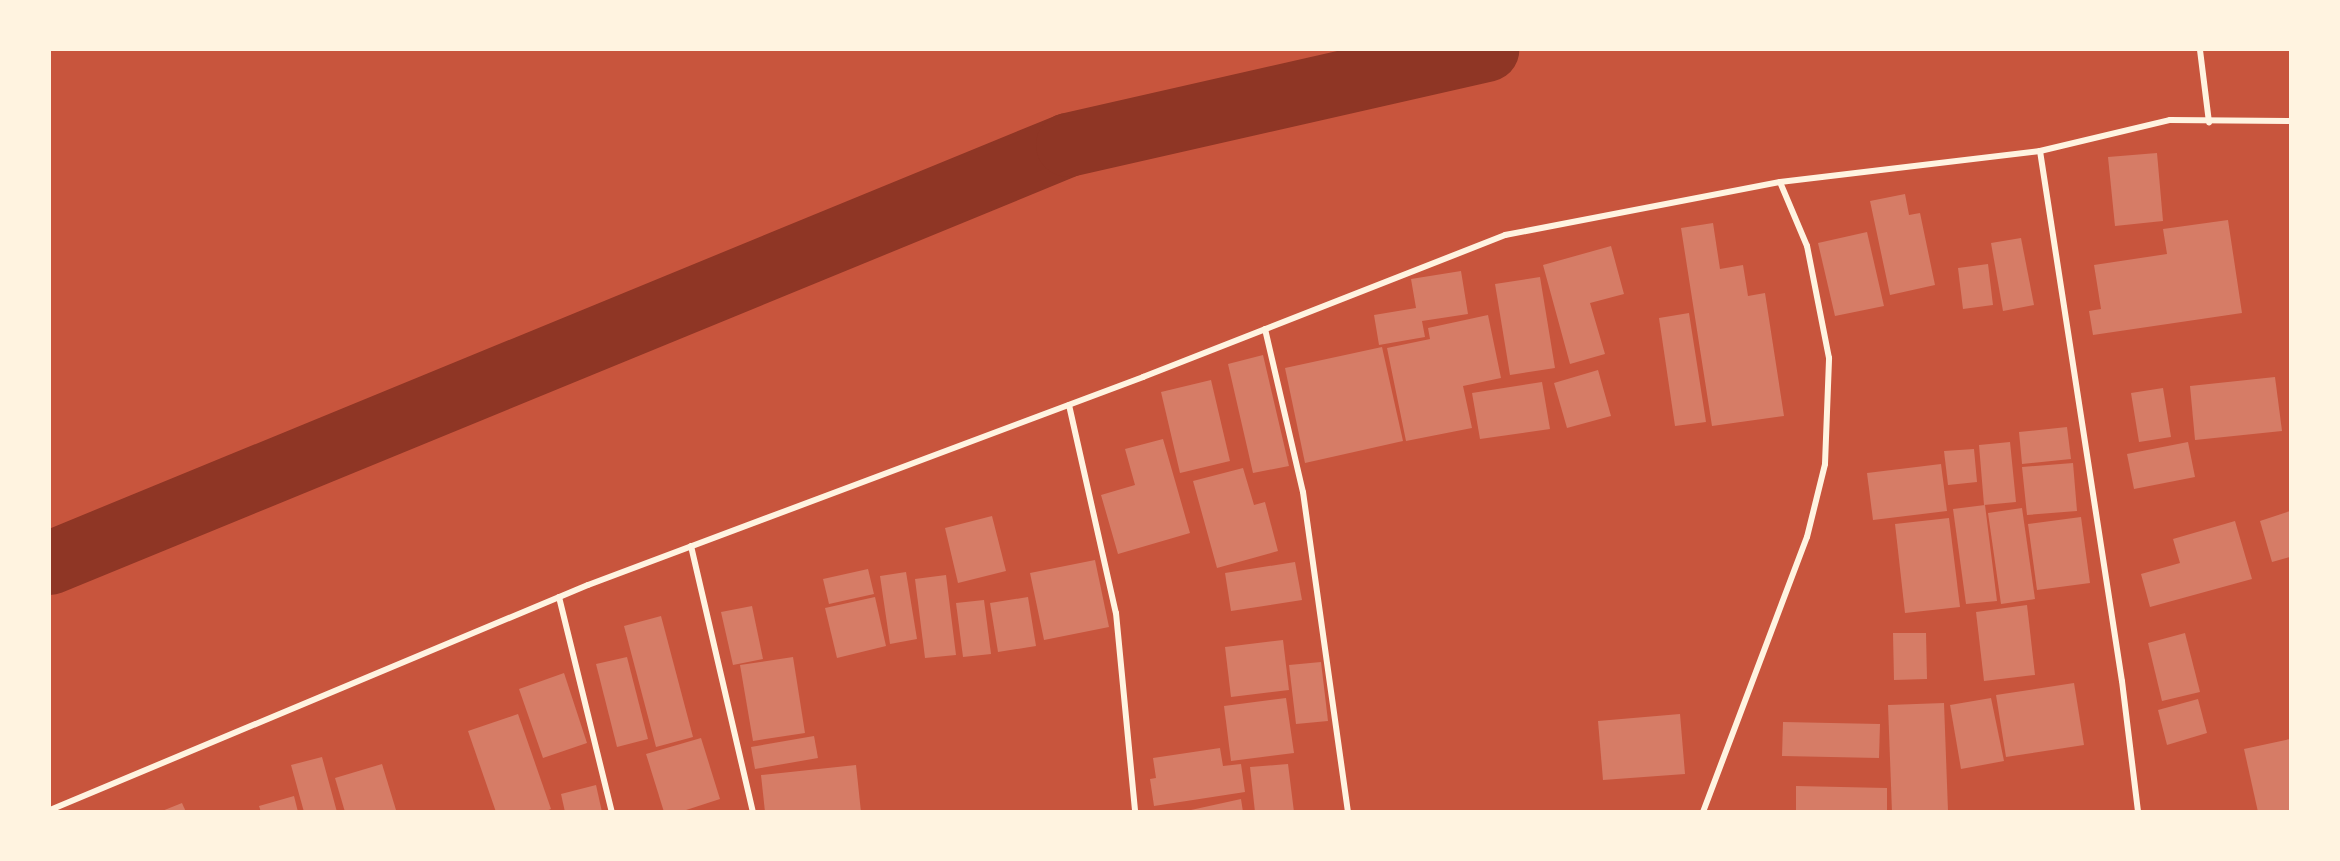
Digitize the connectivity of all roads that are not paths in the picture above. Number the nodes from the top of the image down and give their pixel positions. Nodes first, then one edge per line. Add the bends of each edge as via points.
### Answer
1 (2200, 50) edge
2 (2290, 121) edge
3 (2209, 122) junction
4 (2040, 151) junction
5 (1780, 182) junction
6 (1265, 329) junction
7 (1069, 405) junction
8 (691, 546) junction
9 (559, 597) junction
10 (50, 810) edge
11 (612, 812) edge
12 (753, 812) edge
13 (1135, 812) edge
14 (1348, 812) edge
15 (1702, 812) edge
16 (2138, 812) edge

1 - 3 street
2 - 3 street
3 - 4 street via 2170,120
4 - 5 street
4 - 16 street via 2122,681
5 - 6 street via 1505,235
5 - 15 street via 1808,246 1829,358 1825,464 1807,537
6 - 7 street
6 - 14 street via 1303,492
7 - 8 street
7 - 13 street via 1116,613
8 - 9 street
8 - 12 street
9 - 10 street
9 - 11 street

